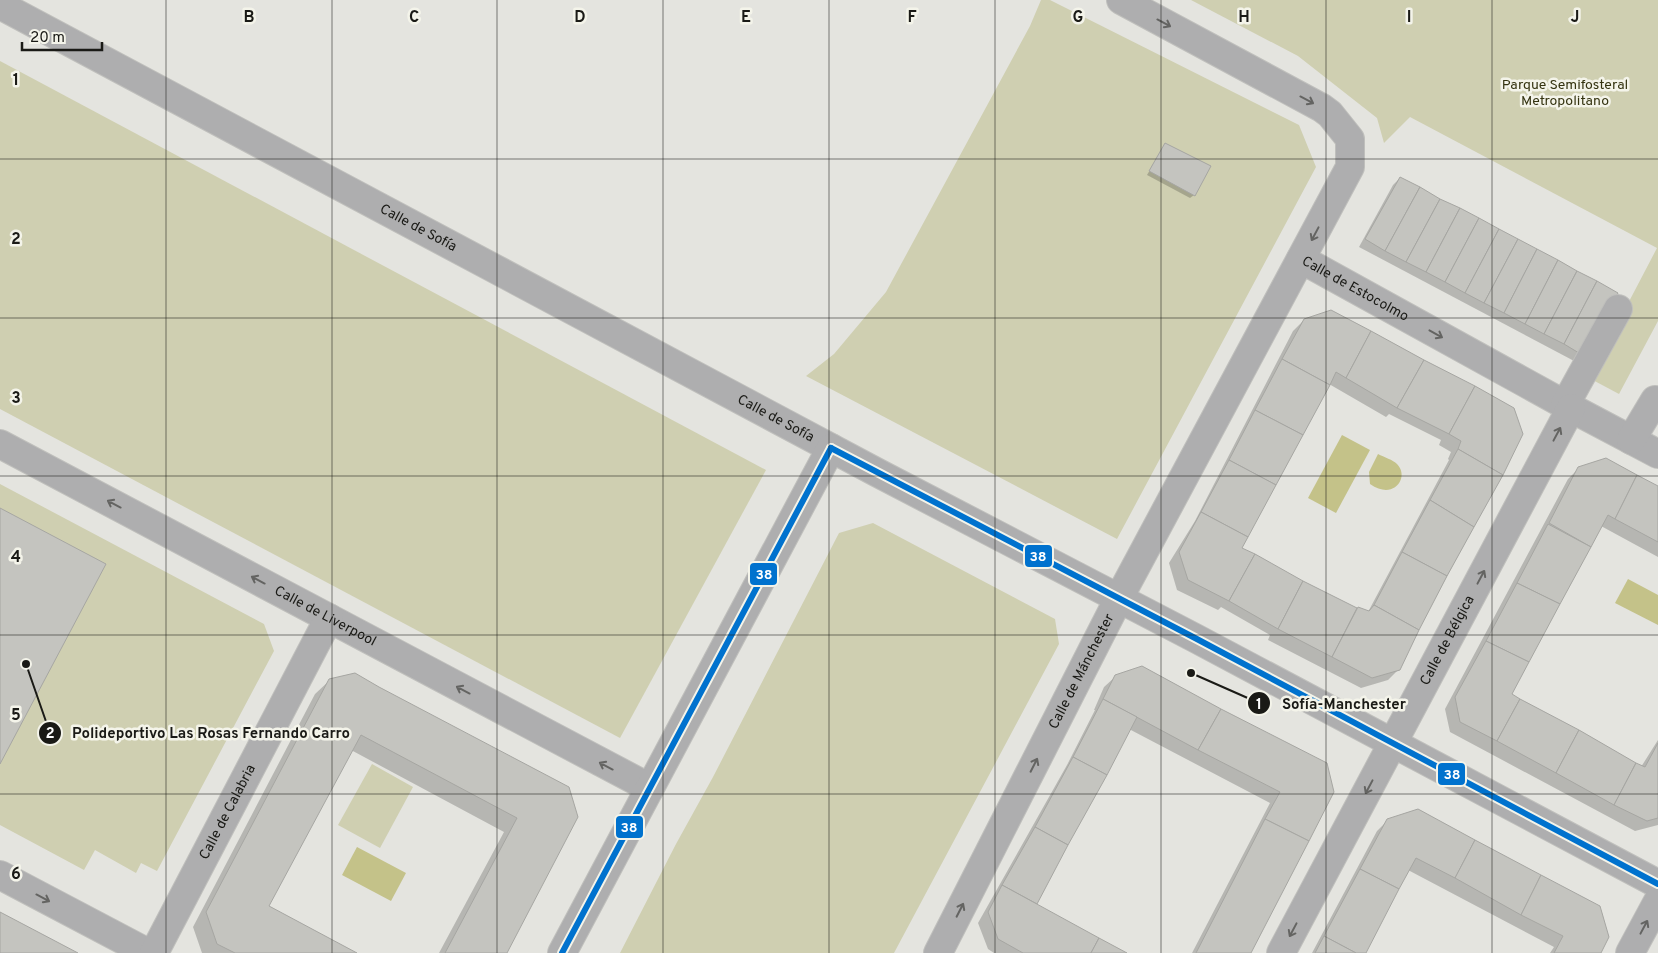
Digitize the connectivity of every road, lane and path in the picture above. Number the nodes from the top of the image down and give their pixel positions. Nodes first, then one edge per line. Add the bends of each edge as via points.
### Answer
1 (1121, 0) edge
2 (0, 5) edge
3 (1302, 259) junction
4 (1618, 309) dead end
5 (1658, 401) edge
6 (1568, 406) junction
7 (1631, 440) junction
8 (0, 444) edge
9 (831, 448) junction
10 (1658, 454) edge
11 (1119, 598) junction
12 (329, 618) junction
13 (1392, 744) junction
14 (650, 788) junction
15 (0, 875) edge
16 (1658, 884) edge
17 (1658, 901) edge
18 (943, 951) edge
19 (148, 953) edge
20 (154, 953) edge
21 (562, 953) edge
22 (1281, 953) edge
23 (1630, 953) edge

1 -> 3 street, Calle de Estocolmo via 1322,108 1350,139 1350,167
2 - 9 street, Calle de Sofía
3 -> 6 street, Calle de Estocolmo
3 - 11 street, Calle de Mánchester
4 - 6 street, Calle de Bélgica
5 - 7 street via 1654,400
6 - 7 street, Calle de Estocolmo
13 -> 6 street, Calle de Bélgica
7 - 10 street, Calle de Estocolmo
12 -> 8 street, Calle de Liverpool
9 - 11 street, Calle de Sofía
9 - 14 street
11 - 13 street, Calle de Sofía
18 -> 11 street, Calle de Mánchester
14 -> 12 street, Calle de Liverpool
12 - 20 street, Calle de Calabria
13 - 16 street, Calle de Sofía
13 -> 22 street, Calle de Bélgica
14 - 21 street
15 -> 19 street
23 -> 17 street

